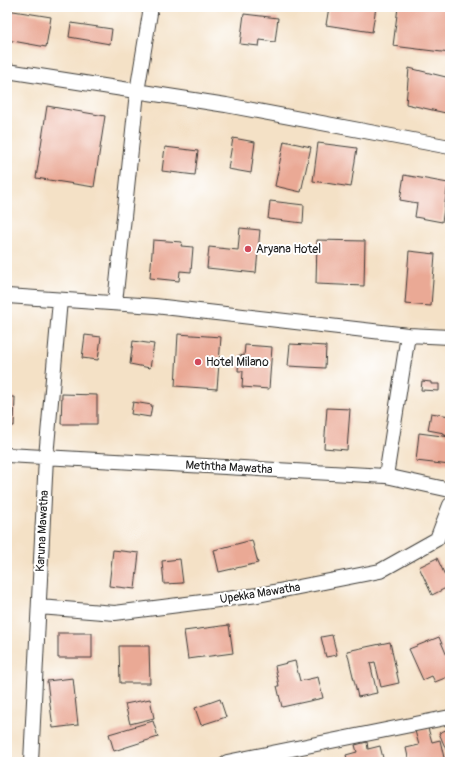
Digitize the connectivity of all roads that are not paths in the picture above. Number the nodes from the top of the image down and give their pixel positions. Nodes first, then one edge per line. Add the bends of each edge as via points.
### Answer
1 (150, 7) edge
2 (7, 72) edge
3 (137, 92) junction
4 (450, 147) edge
5 (7, 296) edge
6 (60, 300) junction
7 (115, 303) junction
8 (408, 335) junction
9 (450, 337) edge
10 (7, 455) edge
11 (46, 456) junction
12 (386, 476) junction
13 (450, 490) edge
14 (450, 505) edge
15 (39, 607) junction
16 (450, 717) edge
17 (31, 762) edge
18 (226, 762) edge

1 - 3 street
2 - 3 street
3 - 4 street via 226,105
3 - 7 street
5 - 6 street
6 - 7 street
6 - 11 street, Karuna Mawatha
7 - 8 street
8 - 9 street
8 - 12 street
10 - 11 street, Meththa Mawatha
11 - 12 street, Meththa Mawatha
11 - 15 street, Karuna Mawatha
12 - 13 street, Meththa Mawatha
14 - 15 street, Upekka Mawatha via 437,539 380,571 258,595 115,613
15 - 17 street, Karuna Mawatha
16 - 18 street

